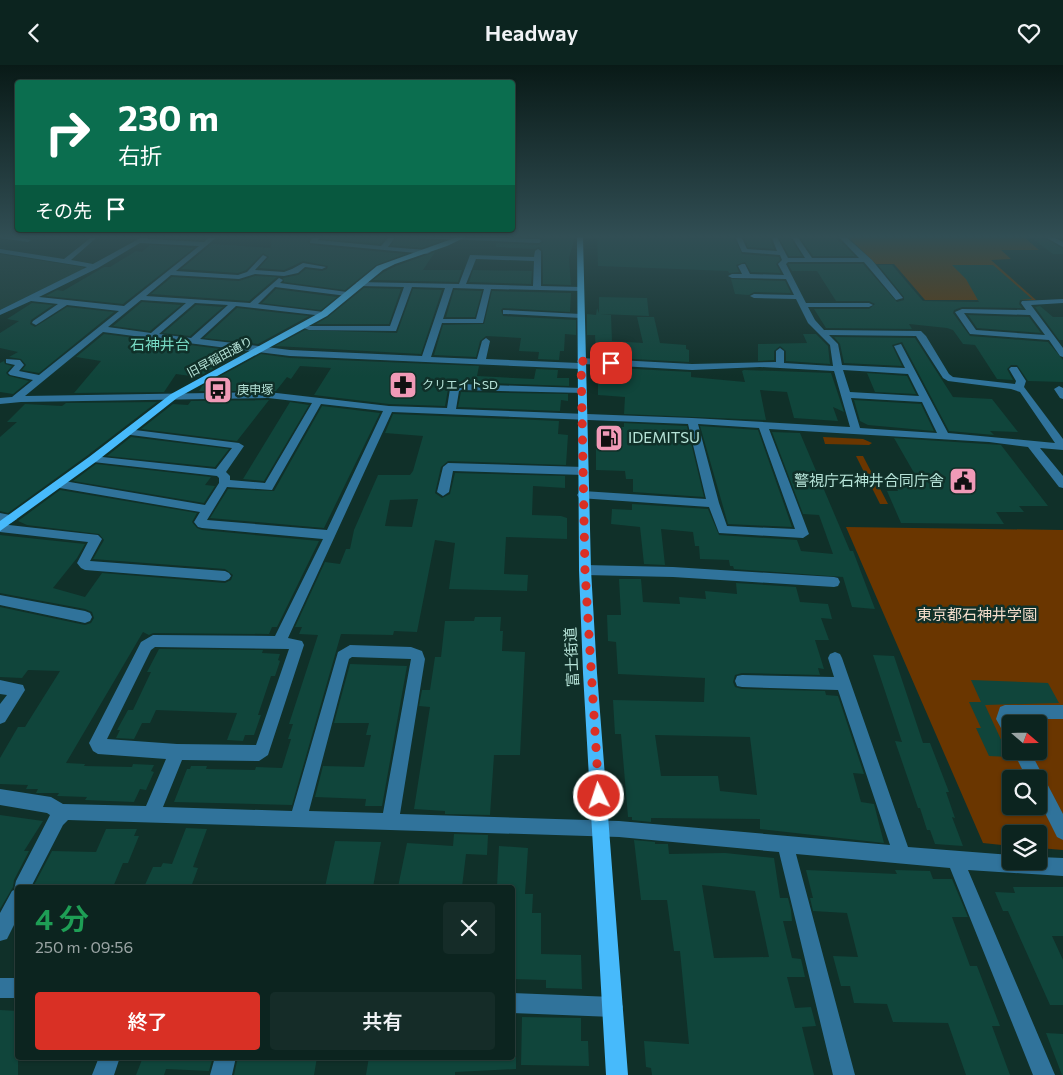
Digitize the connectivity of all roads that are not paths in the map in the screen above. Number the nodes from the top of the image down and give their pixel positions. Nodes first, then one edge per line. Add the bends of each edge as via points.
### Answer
1 (61, 283) edge
2 (157, 283) edge
3 (463, 283) edge
4 (537, 283) edge
5 (581, 283) edge
6 (792, 283) edge
7 (887, 283) edge
8 (274, 285) joint
9 (360, 285) joint
10 (409, 285) junction
11 (450, 286) junction
12 (462, 286) junction
13 (488, 287) junction
14 (537, 288) junction
15 (581, 289) junction
16 (347, 294) junction
17 (754, 296) dead end
18 (138, 298) junction
19 (899, 298) dead end
20 (29, 299) junction
21 (193, 301) junction
22 (800, 301) junction
23 (1063, 301) edge
24 (66, 302) junction
25 (235, 303) junction
26 (252, 305) junction
27 (869, 305) dead end
28 (126, 309) junction
29 (506, 312) dead end
30 (0, 313) edge
31 (1033, 313) junction
32 (324, 314) junction
33 (581, 316) junction
34 (439, 321) junction
35 (36, 323) dead end
36 (303, 327) junction
37 (102, 329) junction
38 (821, 332) junction
39 (153, 335) junction
40 (194, 340) junction
41 (486, 341) dead end
42 (1056, 341) edge
43 (898, 346) dead end
44 (261, 350) junction
45 (780, 351) dead end
46 (1063, 354) edge
47 (426, 359) junction
48 (8, 361) dead end
49 (481, 361) junction
50 (581, 364) junction
51 (780, 366) junction
52 (838, 368) junction
53 (1014, 369) dead end
54 (911, 371) junction
55 (40, 378) junction
56 (1019, 387) junction
57 (582, 391) junction
58 (845, 395) junction
59 (174, 396) junction
60 (926, 399) junction
61 (14, 400) junction
62 (0, 401) edge
63 (318, 401) junction
64 (389, 409) junction
65 (451, 412) junction
66 (583, 416) junction
67 (692, 421) junction
68 (763, 426) junction
69 (856, 430) junction
70 (127, 432) junction
71 (944, 436) junction
72 (1031, 443) junction
73 (1063, 447) edge
74 (93, 459) junction
75 (584, 471) junction
76 (222, 478) junction
77 (58, 484) junction
78 (1063, 484) edge
79 (443, 492) dead end
80 (583, 495) junction
81 (713, 503) junction
82 (208, 509) junction
83 (6, 518) edge
84 (0, 527) edge
85 (331, 535) junction
86 (585, 571) junction
87 (225, 576) dead end
88 (834, 582) dead end
89 (0, 600) edge
90 (85, 617) dead end
91 (279, 642) junction
92 (835, 658) dead end
93 (742, 681) dead end
94 (844, 684) junction
95 (0, 687) edge
96 (1063, 712) edge
97 (1005, 715) edge
98 (0, 717) edge
99 (177, 753) junction
100 (0, 797) edge
101 (1047, 800) edge
102 (61, 813) junction
103 (152, 815) junction
104 (298, 819) junction
105 (390, 822) junction
106 (601, 828) junction
107 (1063, 831) edge
108 (785, 843) junction
109 (902, 855) junction
110 (955, 860) junction
111 (1063, 867) edge
112 (23, 885) edge
113 (15, 903) edge
114 (0, 932) edge
115 (0, 988) edge
116 (15, 988) edge
117 (515, 1003) edge
118 (613, 1007) junction
119 (109, 1060) edge
120 (225, 1060) edge
121 (103, 1075) edge
122 (221, 1075) edge
123 (617, 1075) edge
124 (844, 1075) edge
125 (1044, 1075) edge

1 - 20 street
2 - 18 street
3 - 12 street
4 - 14 street
5 - 15 main road, 富士街道
6 - 22 street
7 - 19 street
8 - 16 street
8 - 26 street
9 - 10 street
9 - 16 main road, 旧早稲田通り
10 - 11 street
10 - 36 street via 393,329
11 - 12 street
11 - 34 street
12 - 13 street
13 - 14 street
13 - 34 street via 480,321
14 - 15 street
15 - 33 main road, 富士街道
16 - 32 main road, 旧早稲田通り
17 - 22 street
18 - 21 street
18 - 28 street
20 - 24 street
20 - 30 street
21 - 25 street
21 - 39 street
22 - 27 street
22 - 38 street
23 - 31 street via 1026,302
24 - 28 street
24 - 35 street
25 - 26 street
25 - 40 street
26 - 32 street
28 - 37 street
29 - 33 street
31 - 42 street
31 - 42 street via 959,313 973,332
32 - 36 main road, 旧早稲田通り
33 - 50 main road, 富士街道
34 - 47 street
36 - 44 main road, 旧早稲田通り
37 - 39 street
37 - 55 street
38 - 52 street via 834,344
38 - 56 street via 918,333 951,379
39 - 40 street
40 - 44 street
41 - 49 street
42 - 46 street
43 - 54 street
44 - 47 street
44 - 59 main road, 旧早稲田通り
45 - 51 street
47 - 49 street
48 - 55 street via 19,364 13,373
49 - 50 street
50 - 51 street
50 - 57 main road, 富士街道
51 - 52 street
52 - 54 street
52 - 58 street
53 - 56 street via 1021,381
54 - 60 street
55 - 61 street
56 - 73 street
57 - 65 street via 460,387 454,391
57 - 66 main road, 富士街道
58 - 60 street
58 - 69 street
59 - 61 street
59 - 63 street via 260,395
59 - 70 main road, 旧早稲田通り
60 - 71 street
61 - 62 street
63 - 64 street
63 - 76 street via 268,487
64 - 65 street
64 - 85 street
65 - 66 street
66 - 67 street
66 - 75 main road, 富士街道
67 - 68 street
67 - 81 street
68 - 69 street
68 - 81 street via 803,534 723,529
69 - 71 street
70 - 74 main road, 旧早稲田通り
70 - 76 street via 239,446
71 - 72 street
72 - 73 street
72 - 78 street
74 - 76 street
74 - 77 main road, 旧早稲田通り
75 - 79 street via 448,467
75 - 80 main road, 富士街道
76 - 82 street
77 - 82 street
77 - 83 main road, 旧早稲田通り
80 - 81 street
80 - 86 main road, 富士街道
82 - 85 street via 200,522 202,524
83 - 84 main road, 旧早稲田通り
84 - 87 street via 94,538 85,565
85 - 91 street
86 - 88 street via 672,572
86 - 106 main road, 富士街道
89 - 90 street
91 - 99 street via 297,647 262,750 256,754
91 - 99 street via 153,641 146,646 98,746
92 - 94 street
93 - 94 street
94 - 109 street
95 - 98 street via 18,690
96 - 97 street via 1005,712
99 - 103 street
100 - 102 street via 51,805
101 - 107 street
102 - 103 street
102 - 112 street
103 - 104 street
104 - 105 street
104 - 105 street via 343,656 350,651 411,653 418,659
105 - 106 street
106 - 108 street
106 - 118 main road, 富士街道
108 - 109 street
108 - 124 street
109 - 110 street
110 - 111 street
110 - 125 street
113 - 114 street
115 - 116 street
117 - 118 street
118 - 123 main road, 富士街道
119 - 121 street
120 - 122 street

